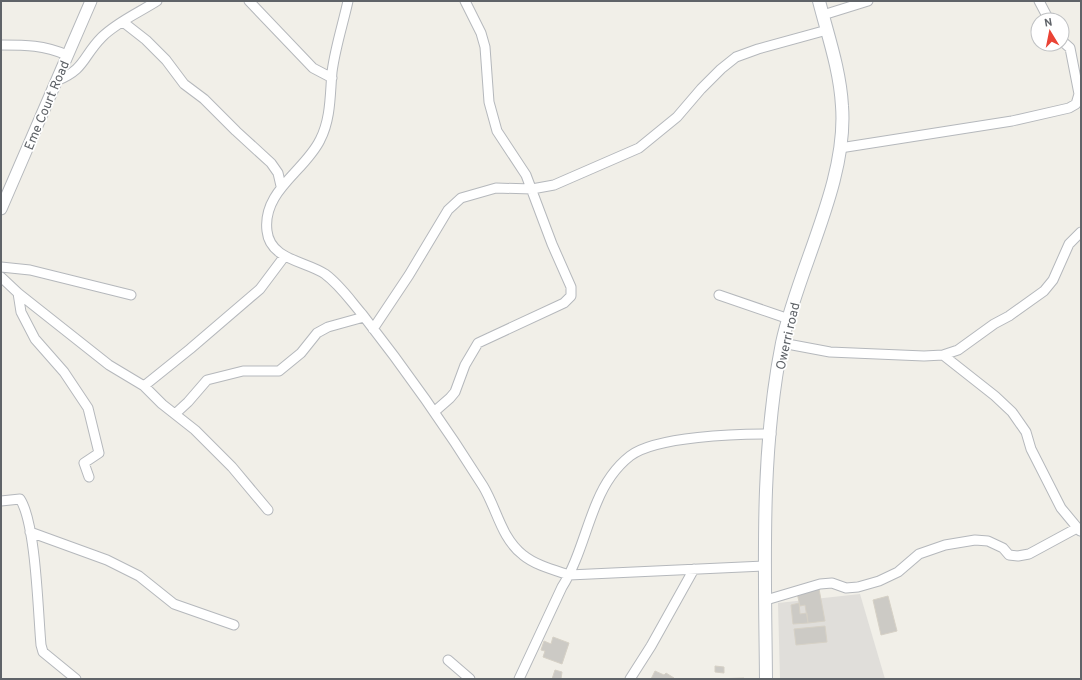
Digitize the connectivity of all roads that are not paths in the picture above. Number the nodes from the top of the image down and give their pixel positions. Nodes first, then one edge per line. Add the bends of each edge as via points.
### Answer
1 (91, 1) edge
2 (158, 1) edge
3 (249, 1) edge
4 (348, 1) edge
5 (466, 1) edge
6 (819, 1) edge
7 (868, 1) edge
8 (1039, 1) edge
9 (1045, 12) edge
10 (823, 15) junction
11 (123, 22) junction
12 (827, 30) junction
13 (1, 45) edge
14 (1070, 48) edge
15 (67, 55) junction
16 (332, 78) junction
17 (56, 81) junction
18 (840, 148) junction
19 (281, 186) junction
20 (532, 189) junction
21 (1, 208) edge
22 (1081, 232) edge
23 (284, 257) junction
24 (1, 267) edge
25 (1, 277) edge
26 (18, 293) junction
27 (131, 295) dead end
28 (719, 295) dead end
29 (364, 317) junction
30 (789, 320) junction
31 (373, 329) junction
32 (782, 343) junction
33 (943, 355) junction
34 (144, 386) junction
35 (434, 412) junction
36 (175, 414) junction
37 (771, 434) junction
38 (89, 477) dead end
39 (1, 501) edge
40 (268, 510) dead end
41 (1079, 530) edge
42 (30, 532) junction
43 (766, 566) junction
44 (694, 569) junction
45 (569, 575) junction
46 (766, 600) junction
47 (234, 625) dead end
48 (448, 660) dead end
49 (76, 679) edge
50 (470, 679) edge
51 (519, 679) edge
52 (630, 679) edge
53 (766, 679) edge

1 - 15 street, Eme Court Road
2 - 11 street
3 - 16 street via 313,68
4 - 16 street
5 - 20 street via 485,47 489,102 493,120
6 - 10 main road, Owerri road
7 - 10 street
8 - 9 street
10 - 12 main road, Owerri road
11 - 17 street via 103,36 80,68
11 - 19 street via 146,40 166,60 184,84 204,99 270,163 278,173
12 - 18 main road, Owerri road via 839,78 842,107
12 - 20 street via 736,57 701,89 677,117 639,148 554,185
13 - 15 street via 32,45 50,48
14 - 18 street via 1079,94 1076,104 1069,108 1012,121
15 - 17 street, Eme Court Road
16 - 19 street via 332,95 320,140 296,172
17 - 21 street, Eme Court Road
18 - 30 main road, Owerri road via 827,202
19 - 23 street via 266,222 269,242
20 - 31 street via 496,188 461,198 448,210
20 - 35 street via 571,288 571,296 564,302 478,342 465,365 455,392
22 - 33 street via 1069,244 1053,280 1044,291 958,350
23 - 29 street via 323,273 337,284
23 - 34 street via 260,289
24 - 27 street via 30,270
25 - 26 street
26 - 34 street via 109,365
26 - 38 street via 21,312 36,338 64,372 88,408 99,453 84,463
28 - 30 street
29 - 31 street
29 - 36 street via 328,327 317,333 301,354 279,371 243,371 206,380
30 - 32 main road, Owerri road
31 - 35 street
32 - 33 street via 830,352
32 - 37 main road, Owerri road
33 - 41 street via 1012,412 1026,432 1031,449 1061,508
34 - 36 street
35 - 45 street via 490,498 510,542 523,556
36 - 40 street via 232,467
37 - 43 main road, Owerri road
37 - 45 street via 729,435 659,443 631,455 614,471 598,500
39 - 42 street via 20,499 24,505
41 - 46 street via 1029,554 1018,556 1009,555 1003,548 988,541 975,540 945,545 919,554 898,572 879,581 846,588 832,583 820,584
42 - 47 street via 113,563 139,576 174,604
42 - 49 street via 43,652
43 - 44 street
43 - 46 main road, Owerri road
44 - 45 street
44 - 52 street
45 - 51 street
46 - 53 main road, Owerri road
48 - 50 street

